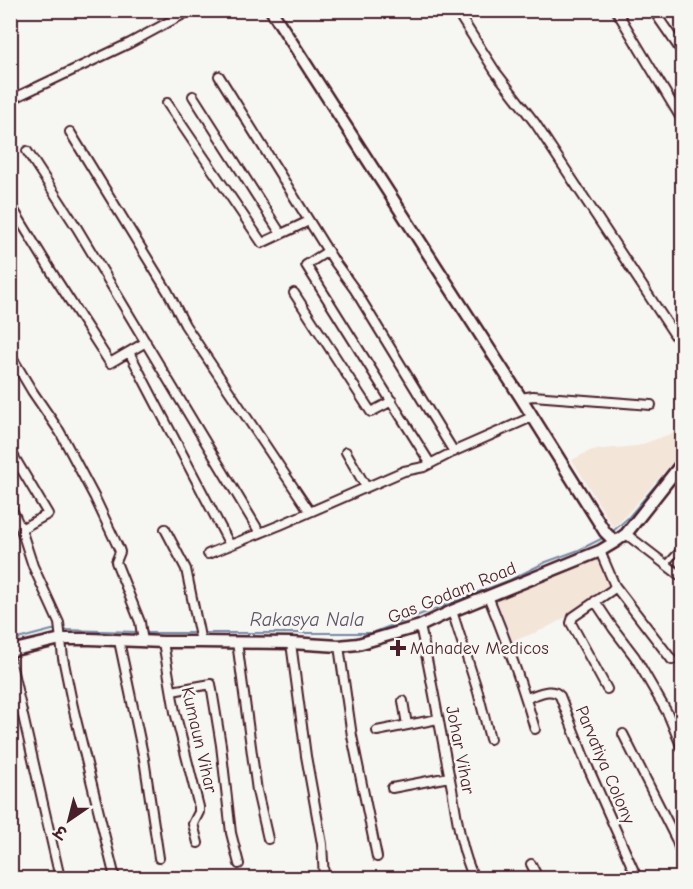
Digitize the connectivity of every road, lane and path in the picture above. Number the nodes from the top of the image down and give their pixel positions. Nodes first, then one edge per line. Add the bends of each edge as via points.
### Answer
1 (191, 10) edge
2 (271, 10) edge
3 (456, 10) edge
4 (616, 10) edge
5 (653, 10) edge
6 (682, 52) edge
7 (219, 76) dead end
8 (193, 96) dead end
9 (10, 100) edge
10 (167, 103) dead end
11 (682, 120) edge
12 (70, 132) dead end
13 (27, 151) dead end
14 (10, 204) edge
15 (309, 221) junction
16 (281, 234) junction
17 (328, 251) junction
18 (294, 293) dead end
19 (146, 342) junction
20 (682, 346) edge
21 (129, 352) junction
22 (10, 354) edge
23 (521, 398) junction
24 (392, 401) junction
25 (651, 405) dead end
26 (532, 417) junction
27 (10, 450) edge
28 (346, 452) dead end
29 (454, 452) junction
30 (430, 463) junction
31 (682, 463) edge
32 (366, 487) junction
33 (10, 505) edge
34 (310, 512) junction
35 (21, 529) junction
36 (165, 529) dead end
37 (260, 533) junction
38 (626, 534) junction
39 (610, 537) junction
40 (230, 545) junction
41 (682, 547) edge
42 (600, 551) junction
43 (208, 554) dead end
44 (665, 564) junction
45 (682, 577) edge
46 (615, 586) junction
47 (488, 596) junction
48 (595, 601) junction
49 (452, 611) junction
50 (420, 626) junction
51 (60, 632) junction
52 (142, 635) junction
53 (200, 636) junction
54 (119, 641) junction
55 (163, 642) junction
56 (237, 642) junction
57 (291, 643) junction
58 (339, 646) junction
59 (10, 651) edge
60 (10, 659) edge
61 (672, 660) dead end
62 (607, 689) dead end
63 (172, 691) junction
64 (526, 698) junction
65 (404, 701) dead end
66 (438, 719) junction
67 (407, 725) junction
68 (535, 729) dead end
69 (377, 731) dead end
70 (623, 734) dead end
71 (490, 739) dead end
72 (682, 748) edge
73 (449, 777) junction
74 (392, 788) dead end
75 (268, 839) dead end
76 (198, 843) dead end
77 (377, 856) dead end
78 (682, 856) edge
79 (159, 858) dead end
80 (238, 864) dead end
81 (531, 864) dead end
82 (60, 879) edge
83 (114, 879) edge
84 (324, 879) edge
85 (474, 879) edge
86 (538, 879) edge
87 (637, 879) edge

1 - 9 street
2 - 23 main road
3 - 20 street
4 - 11 street
5 - 6 street
7 - 15 street
8 - 16 street
10 - 16 street via 262,243
12 - 34 street via 185,325
13 - 19 street
14 - 21 street via 110,363
15 - 16 street
15 - 17 street
17 - 24 street via 306,265
17 - 29 street
18 - 24 street via 371,412
19 - 21 street
19 - 37 street
21 - 40 street
22 - 52 street via 60,432 110,529 120,552 116,562
23 - 25 street
23 - 26 main road
24 - 30 street
26 - 29 street
26 - 39 main road
27 - 35 street via 48,514
28 - 32 street
29 - 30 street
30 - 32 street
31 - 38 main road, Gas Godam Road
32 - 34 street
33 - 35 street
34 - 37 street
35 - 51 street
36 - 53 street via 186,569
37 - 40 street
38 - 39 main road, Gas Godam Road
38 - 44 street
39 - 42 main road, Gas Godam Road
40 - 43 street
41 - 44 lane
42 - 46 street
42 - 47 main road, Gas Godam Road
44 - 45 street
46 - 48 street
46 - 61 street
47 - 49 main road, Gas Godam Road
47 - 64 street
48 - 62 street via 573,617 571,623
48 - 72 street via 635,657 668,714
49 - 50 main road, Gas Godam Road
49 - 71 street
50 - 58 main road, Gas Godam Road
50 - 66 street, Johar Vihar
51 - 54 main road, Gas Godam Road
51 - 59 main road, Gas Godam Road
51 - 83 street via 73,707
52 - 54 main road, Gas Godam Road
52 - 55 main road, Gas Godam Road
53 - 55 main road, Gas Godam Road
53 - 56 main road, Gas Godam Road
54 - 79 street via 144,759
55 - 63 street, Kumaun Vihar
56 - 57 main road, Gas Godam Road
56 - 75 street via 257,790
57 - 58 main road, Gas Godam Road
57 - 84 street
58 - 77 street via 352,736
60 - 82 street
63 - 76 street, Kumaun Vihar via 199,807 193,824
63 - 80 street via 211,684
64 - 68 street
64 - 87 street, Parvatiya Colony via 551,691 560,696
65 - 67 street
66 - 67 street
66 - 73 street, Johar Vihar
67 - 69 street
70 - 78 street
73 - 74 street
73 - 85 street, Johar Vihar via 463,850
81 - 86 street

